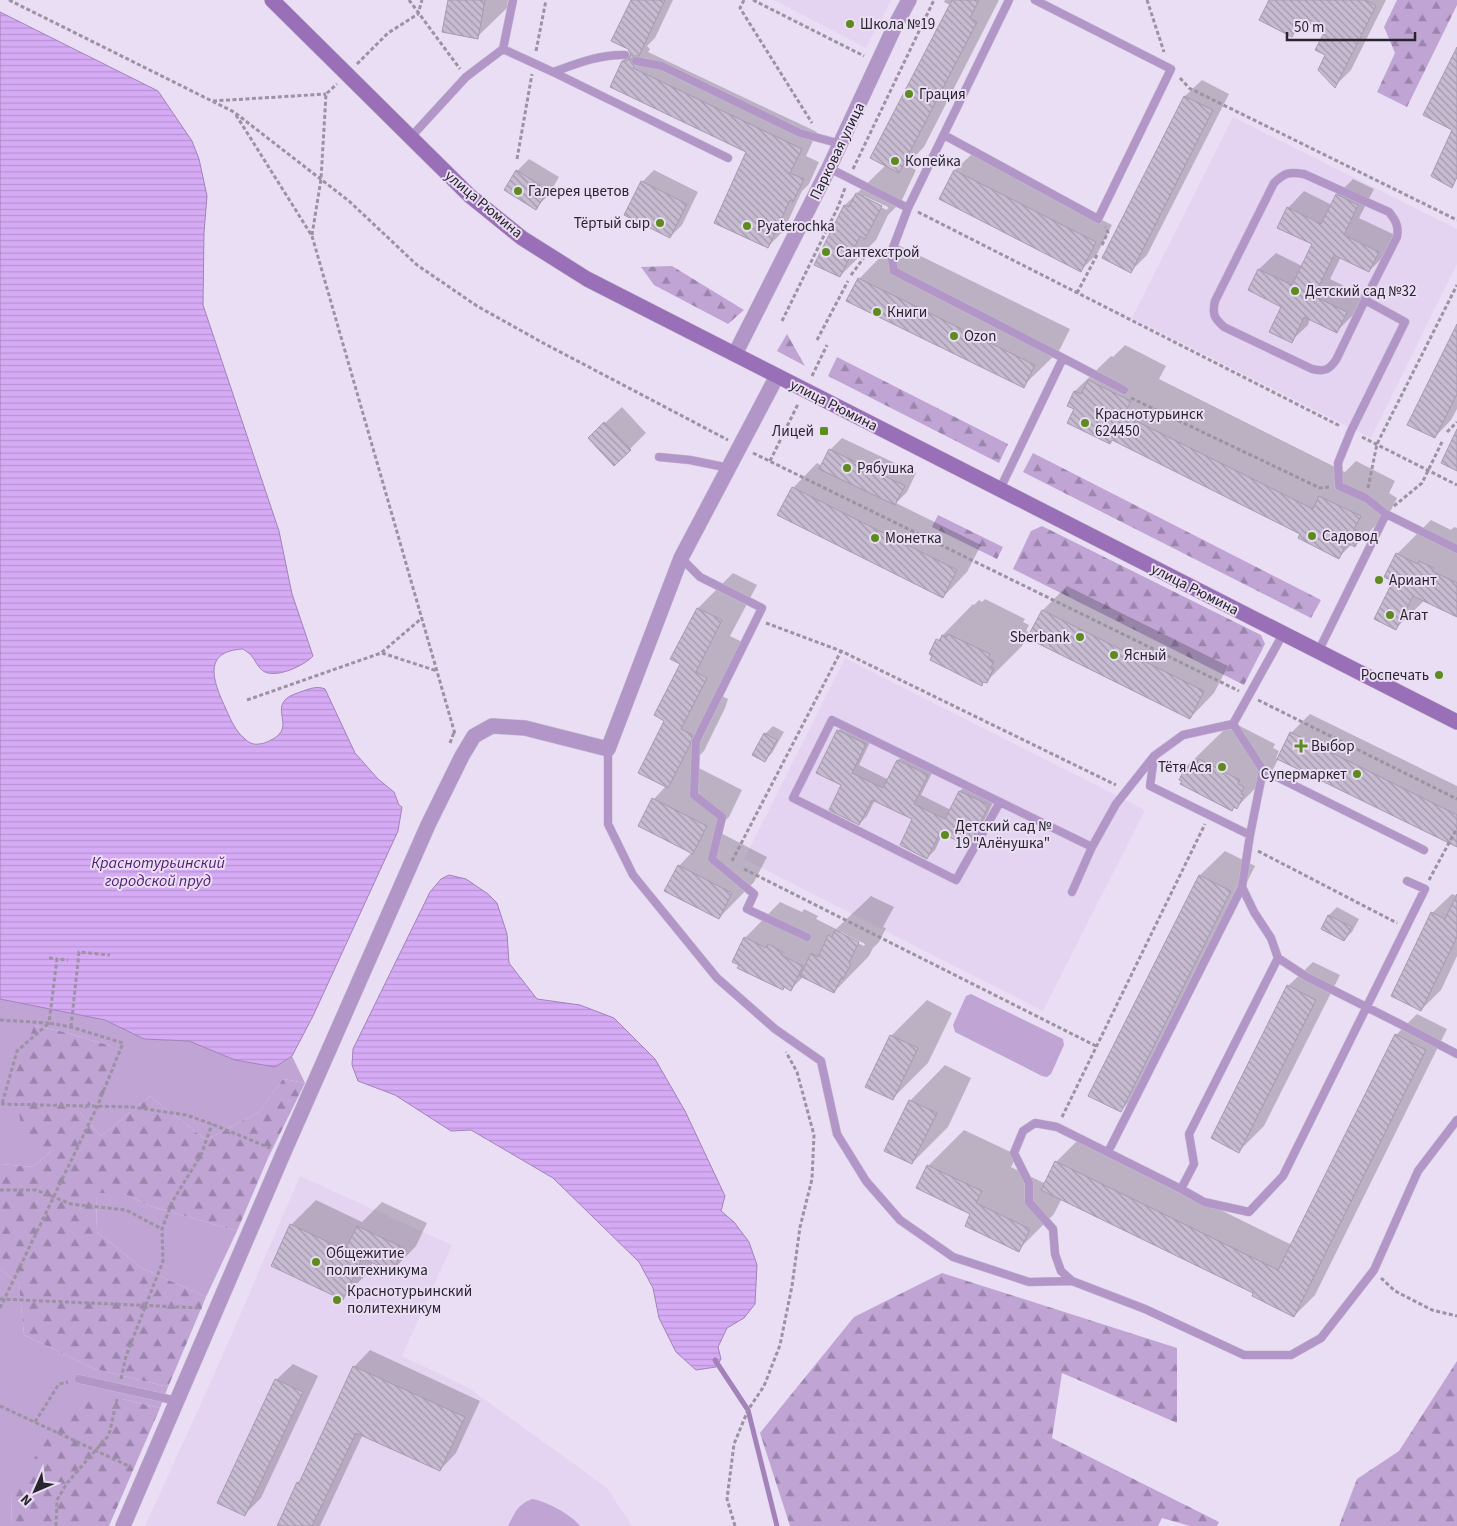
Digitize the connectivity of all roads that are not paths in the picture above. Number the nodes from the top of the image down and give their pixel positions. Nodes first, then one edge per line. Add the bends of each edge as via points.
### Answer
1 (272, 0) edge
2 (512, 0) edge
3 (909, 0) edge
4 (1009, 0) edge
5 (1035, 0) edge
6 (504, 49) junction
7 (625, 56) dead end
8 (636, 61) dead end
9 (553, 72) junction
10 (944, 135) junction
11 (410, 138) junction
12 (841, 144) junction
13 (728, 158) dead end
14 (829, 168) junction
15 (908, 208) junction
16 (1365, 300) junction
17 (734, 354) junction
18 (1063, 358) junction
19 (777, 376) junction
20 (1124, 390) road end
21 (660, 457) dead end
22 (729, 468) junction
23 (1000, 489) junction
24 (1386, 514) junction
25 (1457, 549) edge
26 (681, 558) junction
27 (1283, 634) junction
28 (1318, 652) junction
29 (1457, 722) edge
30 (1234, 724) junction
31 (608, 750) junction
32 (1154, 756) junction
33 (1263, 770) junction
34 (1000, 802) junction
35 (1250, 835) junction
36 (1092, 848) junction
37 (1424, 850) dead end
38 (1407, 881) dead end
39 (1242, 887) junction
40 (1072, 892) dead end
41 (807, 937) dead end
42 (1278, 958) junction
43 (1367, 1007) junction
44 (1457, 1054) edge
45 (1457, 1120) edge
46 (1108, 1152) junction
47 (1181, 1189) junction
48 (1072, 1281) junction
49 (79, 1379) road end
50 (177, 1401) junction
51 (123, 1526) edge

1 - 11 main road, улица Рюмина
2 - 6 lane
3 - 12 street, Парковая улица
4 - 10 lane
5 - 10 lane via 1171,69 1098,219
6 - 9 lane
6 - 11 lane via 466,77
7 - 9 lane via 594,59
8 - 12 lane via 662,66 800,133
9 - 13 lane
10 - 15 lane
11 - 17 main road, улица Рюмина via 470,196 522,238 587,279
12 - 14 street, Парковая улица
14 - 15 lane
14 - 17 street, Парковая улица
15 - 18 lane via 891,253 894,271
16 - 16 lane via 1397,237 1396,221 1389,212 1304,174 1292,172 1281,175 1274,183 1213,310 1215,319 1224,327 1320,371 1330,368 1336,360
16 - 24 lane via 1405,322 1338,463 1340,486 1366,498
17 - 19 main road, улица Рюмина
18 - 20 lane
18 - 23 lane
19 - 22 street
19 - 23 main road, улица Рюмина
21 - 22 lane
22 - 26 street
23 - 27 main road, улица Рюмина
24 - 25 lane
24 - 28 lane
26 - 31 street
26 - 41 lane via 700,577 762,608 696,741 694,795 722,817 712,859 754,894 747,908
27 - 28 main road, улица Рюмина
27 - 30 lane
28 - 29 main road, улица Рюмина
30 - 32 lane via 1183,735
30 - 33 lane
31 - 48 lane via 608,824 633,874 716,978 775,1029 821,1061 837,1134 866,1181 900,1220 953,1257 1029,1282
31 - 50 street via 526,728 492,726 474,736 428,825
32 - 35 lane via 1150,786
32 - 36 lane via 1126,789
33 - 35 lane
33 - 37 lane
34 - 34 lane via 832,720 793,798 956,880
34 - 36 lane
35 - 39 lane
36 - 40 lane
38 - 43 lane via 1425,889
39 - 42 lane via 1271,938
39 - 46 lane
42 - 43 lane via 1307,978
42 - 47 lane via 1189,1134 1194,1164
43 - 44 lane
43 - 47 lane via 1282,1176 1249,1212 1204,1202
45 - 48 lane via 1418,1171 1374,1270 1321,1338 1291,1355 1244,1355 1145,1309
46 - 47 lane
46 - 48 lane via 1057,1126 1035,1123 1023,1132 1014,1152 1029,1183 1029,1202 1052,1229 1061,1271
49 - 50 lane
50 - 51 street

